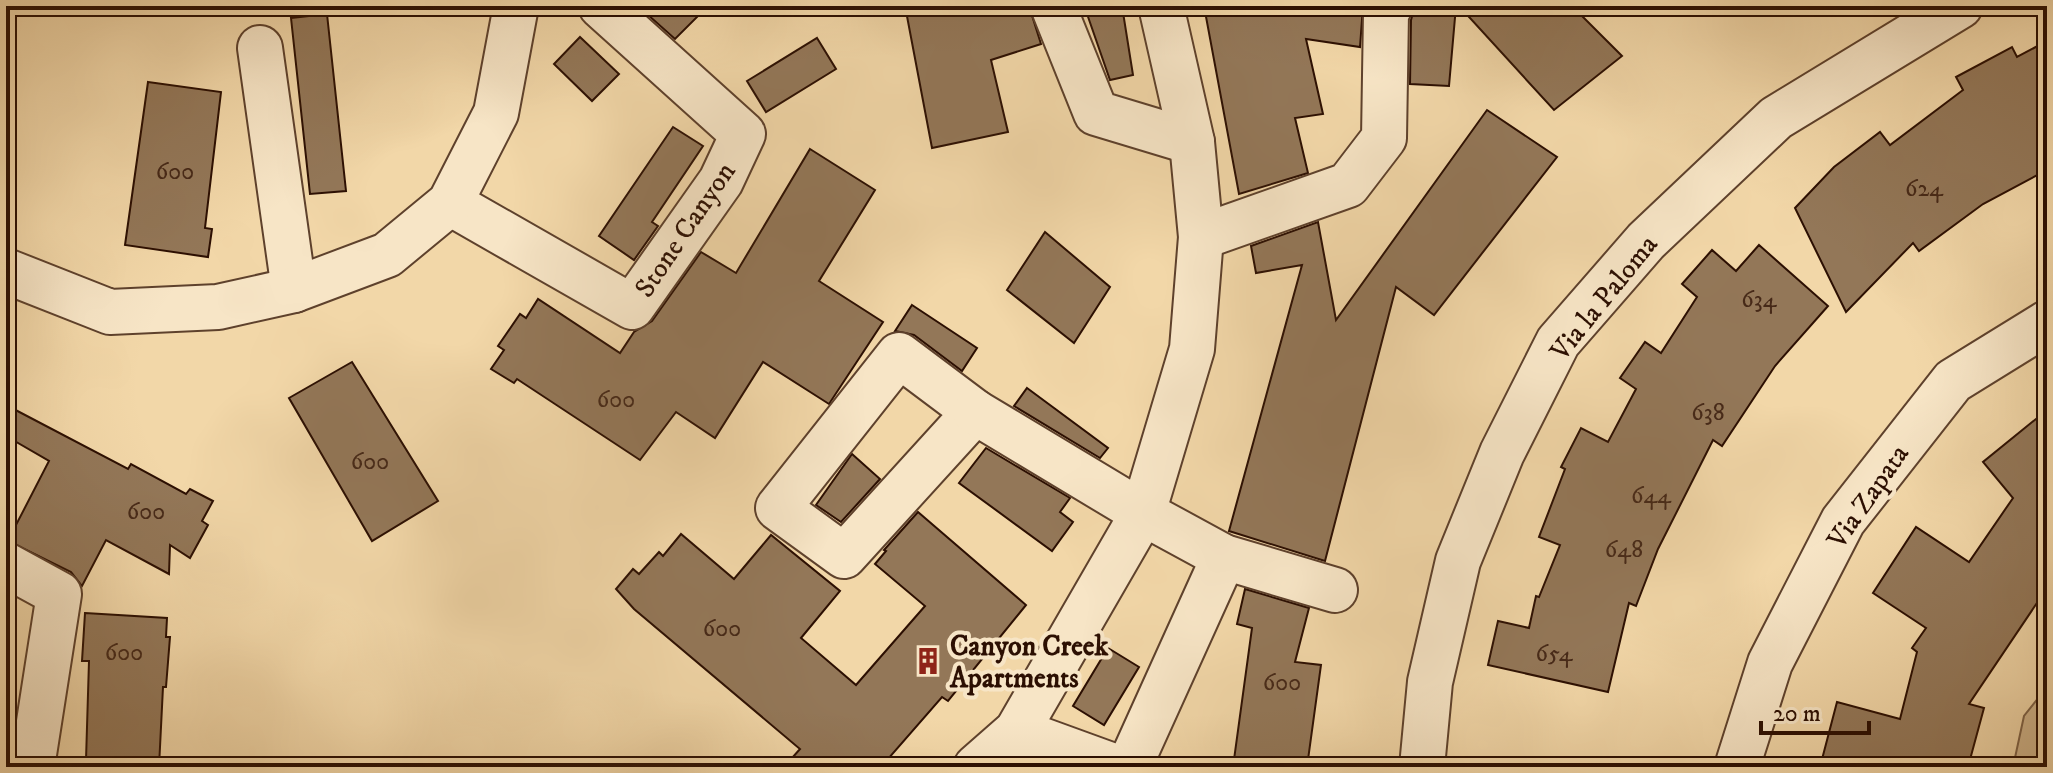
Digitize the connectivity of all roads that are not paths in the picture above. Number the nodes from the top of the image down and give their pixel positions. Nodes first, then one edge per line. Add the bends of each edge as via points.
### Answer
1 (516, 6) edge
2 (601, 6) edge
3 (1053, 6) edge
4 (1161, 6) edge
5 (1390, 6) edge
6 (1960, 6) edge
7 (260, 48) dead end
8 (1192, 142) junction
9 (450, 203) junction
10 (1201, 237) junction
11 (6, 271) edge
12 (294, 290) junction
13 (2047, 323) edge
14 (975, 412) junction
15 (1143, 513) junction
16 (1224, 557) junction
17 (6, 565) edge
18 (1335, 590) dead end
19 (1017, 731) junction
20 (32, 767) edge
21 (976, 767) edge
22 (1116, 767) edge
23 (1129, 767) edge
24 (1422, 767) edge
25 (1737, 767) edge

1 - 9 street via 496,113
2 - 9 street, Stone Canyon via 743,134 721,181 632,307
3 - 8 street via 1096,113
4 - 8 street
5 - 10 street via 1384,138 1348,185
6 - 24 street, Via la Paloma via 1776,118 1646,241 1558,342 1502,453 1458,561 1430,682
7 - 12 street
8 - 10 street
9 - 12 street via 387,255
10 - 15 street via 1192,349
11 - 12 street via 110,312 218,307
13 - 25 street, Via Zapata via 1953,381 1843,521 1770,663
14 - 14 street via 899,355 778,508 844,556
14 - 15 street
15 - 16 street
15 - 19 street
16 - 18 street
16 - 23 street
17 - 20 street via 59,594
19 - 21 street
19 - 22 street

